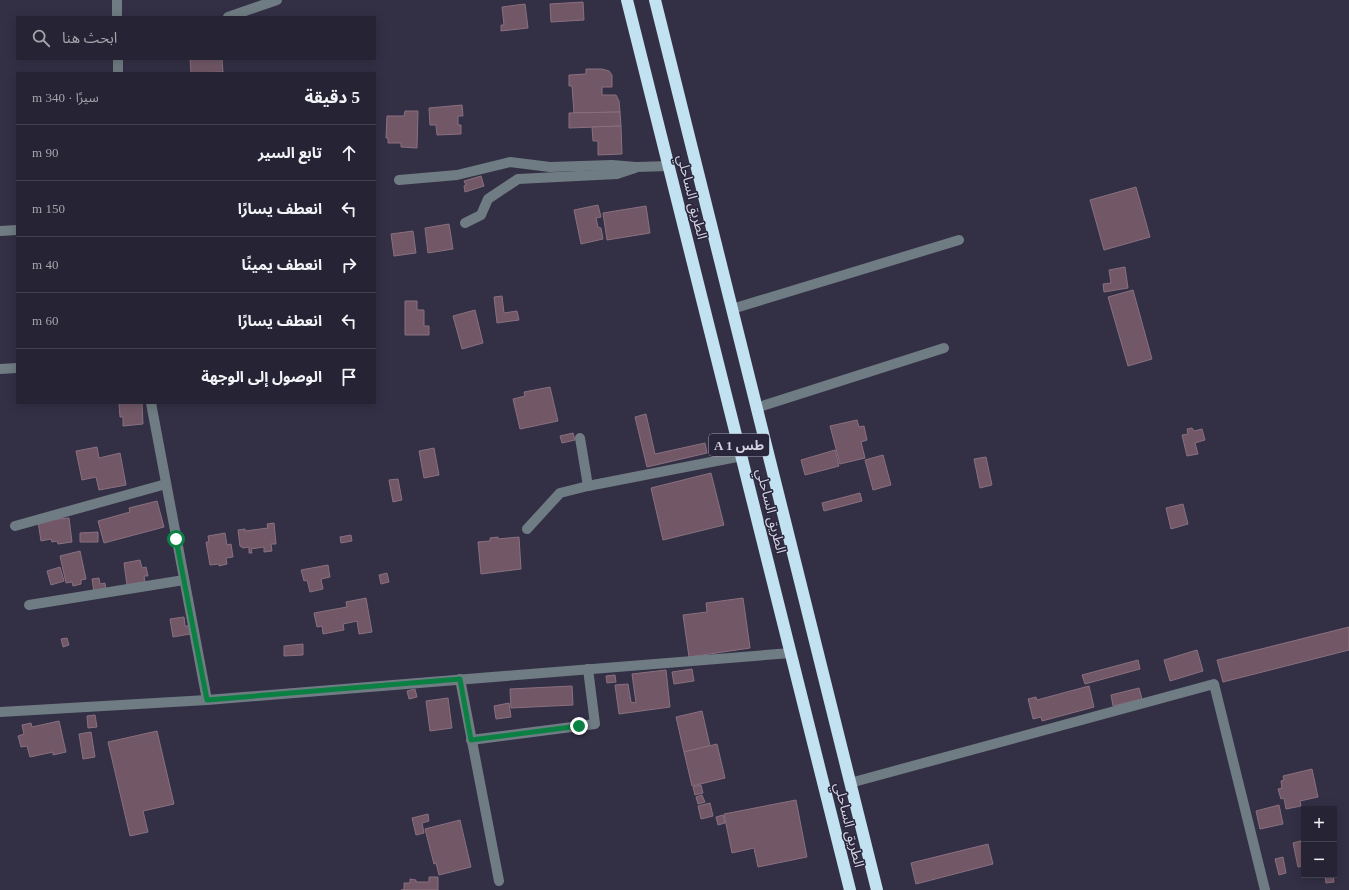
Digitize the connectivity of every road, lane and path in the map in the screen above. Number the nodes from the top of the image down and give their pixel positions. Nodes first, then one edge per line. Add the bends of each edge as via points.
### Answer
1 (117, 0) edge
2 (276, 0) edge
3 (627, 0) edge
4 (655, 0) edge
5 (117, 16) edge
6 (231, 16) edge
7 (118, 60) edge
8 (118, 72) edge
9 (669, 166) junction
10 (636, 167) junction
11 (399, 180) dead end
12 (465, 223) dead end
13 (16, 230) edge
14 (0, 231) edge
15 (960, 240) dead end
16 (732, 309) junction
17 (944, 348) dead end
18 (16, 368) edge
19 (0, 369) edge
20 (151, 404) edge
21 (756, 408) junction
22 (580, 438) dead end
23 (742, 456) junction
24 (166, 484) junction
25 (588, 486) junction
26 (15, 526) dead end
27 (527, 529) dead end
28 (184, 580) junction
29 (29, 605) dead end
30 (791, 653) junction
31 (588, 669) junction
32 (460, 679) junction
33 (207, 700) junction
34 (0, 712) edge
35 (471, 740) junction
36 (850, 783) junction
37 (499, 881) dead end
38 (850, 890) edge
39 (877, 890) edge
40 (1265, 890) edge

1 - 5 street
2 - 6 street
3 - 9 highway, الطريق الساحلي / A 1 طس
4 - 16 highway, الطريق الساحلي / A 1 طس
7 - 8 street
9 - 10 street
9 - 23 highway, الطريق الساحلي / A 1 طس
10 - 11 street via 550,167 510,162 458,175
10 - 12 street via 617,174 518,179 488,199 481,215
13 - 14 street
15 - 16 street
16 - 21 highway, الطريق الساحلي / A 1 طس
17 - 21 street
18 - 19 street
20 - 24 street
21 - 36 highway, الطريق الساحلي / A 1 طس
22 - 25 street
23 - 25 street
23 - 30 highway, الطريق الساحلي / A 1 طس
24 - 26 street
24 - 28 street
25 - 27 street via 560,493
28 - 29 street
28 - 33 street
30 - 31 street
30 - 38 highway, الطريق الساحلي / A 1 طس
31 - 32 street
31 - 35 street via 595,724
32 - 33 street
32 - 35 street
33 - 34 street
35 - 37 street
36 - 39 highway, الطريق الساحلي / A 1 طس
36 - 40 street via 1214,684

